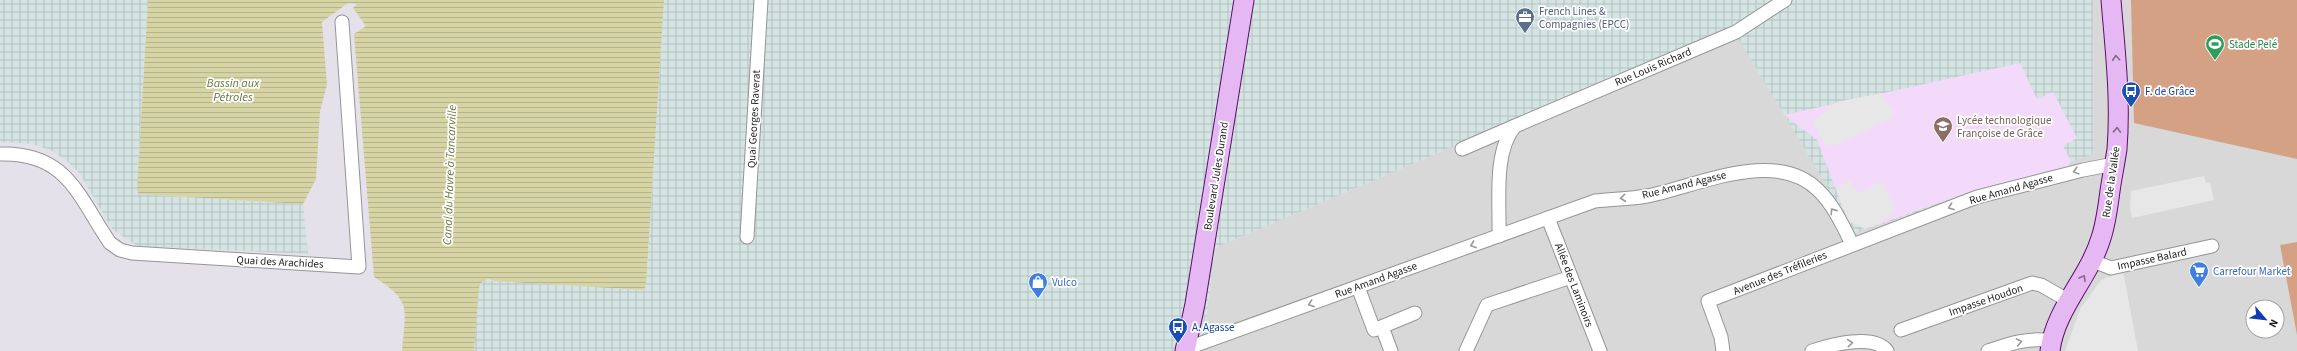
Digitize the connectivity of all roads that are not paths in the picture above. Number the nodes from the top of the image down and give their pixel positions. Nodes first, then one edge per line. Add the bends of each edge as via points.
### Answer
1 (761, 0) edge
2 (1244, 0) edge
3 (1785, 0) edge
4 (2111, 0) edge
5 (342, 22) dead end
6 (1515, 126) junction
7 (1462, 149) dead end
8 (0, 154) edge
9 (2114, 164) junction
10 (1548, 218) junction
11 (1499, 236) junction
12 (747, 237) dead end
13 (1852, 244) junction
14 (2212, 246) dead end
15 (2093, 261) junction
16 (1571, 277) junction
17 (1358, 287) junction
18 (2069, 301) junction
19 (1415, 313) dead end
20 (1382, 327) junction
21 (1901, 330) dead end
22 (2051, 346) edge
23 (1598, 347) edge
24 (1185, 350) edge
25 (1391, 351) edge
26 (1466, 351) edge
27 (1723, 351) edge
28 (1812, 351) edge
29 (1886, 351) edge
30 (1988, 351) edge

1 - 12 street, Quai Georges Raverat
2 - 24 street, Boulevard Jules Durand
3 - 6 street, Rue Louis Richard via 1736,32
9 -> 4 street, Rue de la Vallée via 2117,103
5 - 8 street, Quai des Arachides via 359,267 132,253 120,250 110,243 70,180 44,160
6 - 7 street, Rue Louis Richard
6 - 11 street via 1504,145 1501,160
9 -> 13 street, Rue Amand Agasse via 1978,197
9 - 15 street, Rue de la Vallée via 2102,238
10 - 11 street, Rue Amand Agasse
13 -> 10 street, Rue Amand Agasse via 1818,190 1802,179 1766,171 1727,174 1647,196 1595,201
10 - 16 street, Allée des Laminoirs
11 -> 17 street, Rue Amand Agasse
13 - 27 street, Avenue des Tréfileries via 1708,301 1721,337
14 - 15 street, Impasse Balard via 2111,268
18 -> 15 street, Rue de la Vallée
16 - 23 street, Allée des Laminoirs
16 - 26 street via 1487,305
17 - 20 street via 1374,330
17 -> 24 street, Rue Amand Agasse
18 - 21 street, Impasse Houdon via 2041,285 2032,283
18 - 22 street, Rue de la Vallée
19 - 20 street
20 - 25 street
30 -> 22 street via 2031,340
28 -> 29 street via 1831,345 1870,342 1880,344

